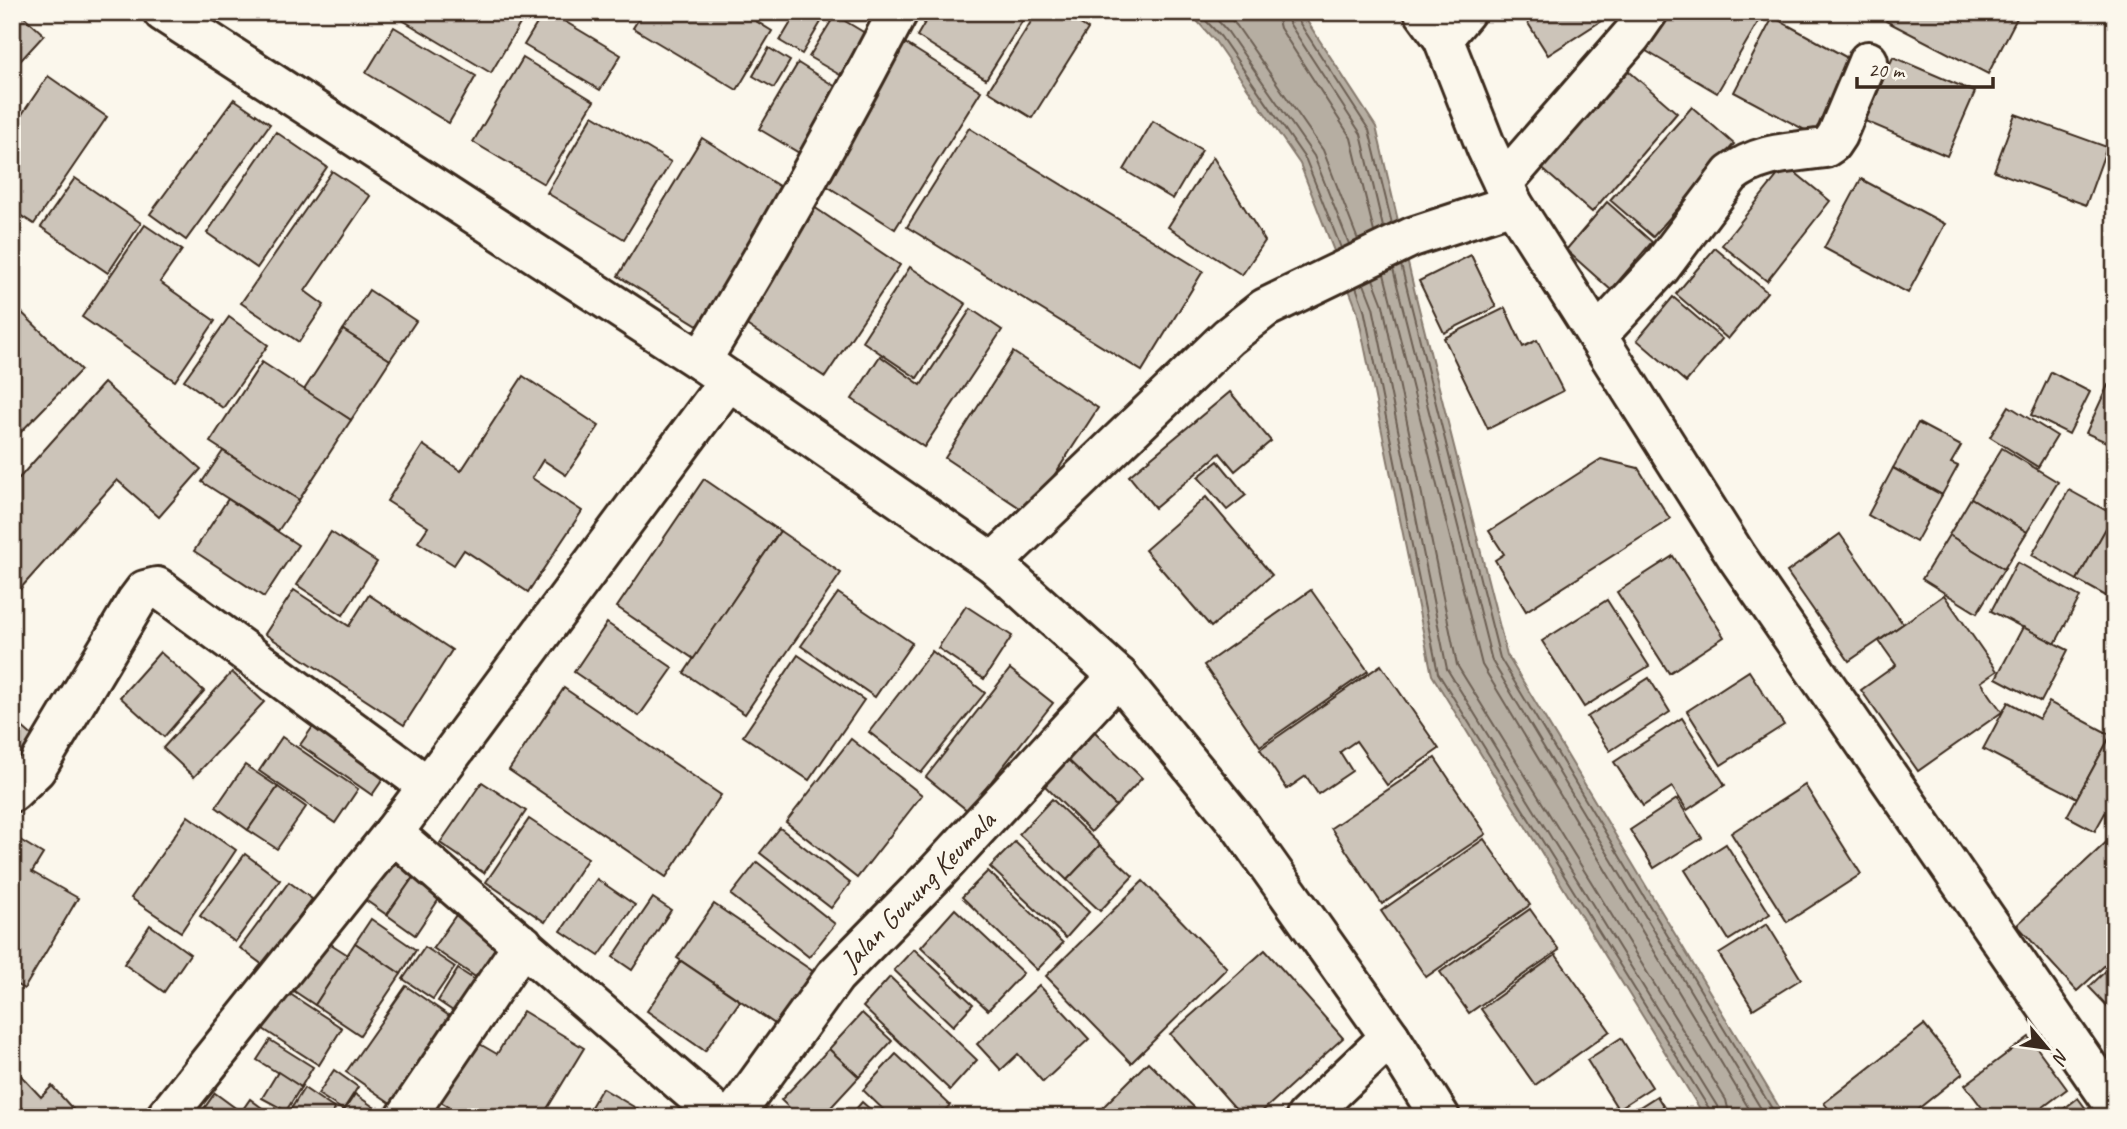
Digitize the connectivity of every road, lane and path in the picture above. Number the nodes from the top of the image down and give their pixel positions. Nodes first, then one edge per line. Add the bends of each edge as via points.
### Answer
1 (163, 12) edge
2 (898, 12) edge
3 (1648, 12) edge
4 (1444, 21) edge
5 (1868, 61) dead end
6 (1508, 193) junction
7 (1597, 337) junction
8 (715, 371) junction
9 (993, 563) junction
10 (1118, 676) junction
11 (428, 786) junction
12 (12, 792) edge
13 (393, 833) junction
14 (523, 944) junction
15 (1390, 1037) junction
16 (2115, 1106) edge
17 (166, 1117) edge
18 (406, 1117) edge
19 (721, 1117) edge
20 (733, 1117) edge
21 (1306, 1117) edge
22 (1440, 1117) edge

1 - 8 street
2 - 8 street via 745,290
3 - 6 street
4 - 6 street via 1486,147
5 - 7 street via 1831,144 1762,157 1731,174 1661,267
6 - 7 street
6 - 9 street via 1265,308 1228,337
7 - 16 street via 1737,557
8 - 9 street
8 - 11 street
9 - 10 street
10 - 15 street via 1239,824
10 - 20 street, Jalan Gunung Keumala via 835,976
11 - 12 street via 157,587 145,590 136,602 36,769
11 - 13 street
13 - 14 street
13 - 17 street
14 - 18 street
14 - 19 street
15 - 21 street
15 - 22 street

